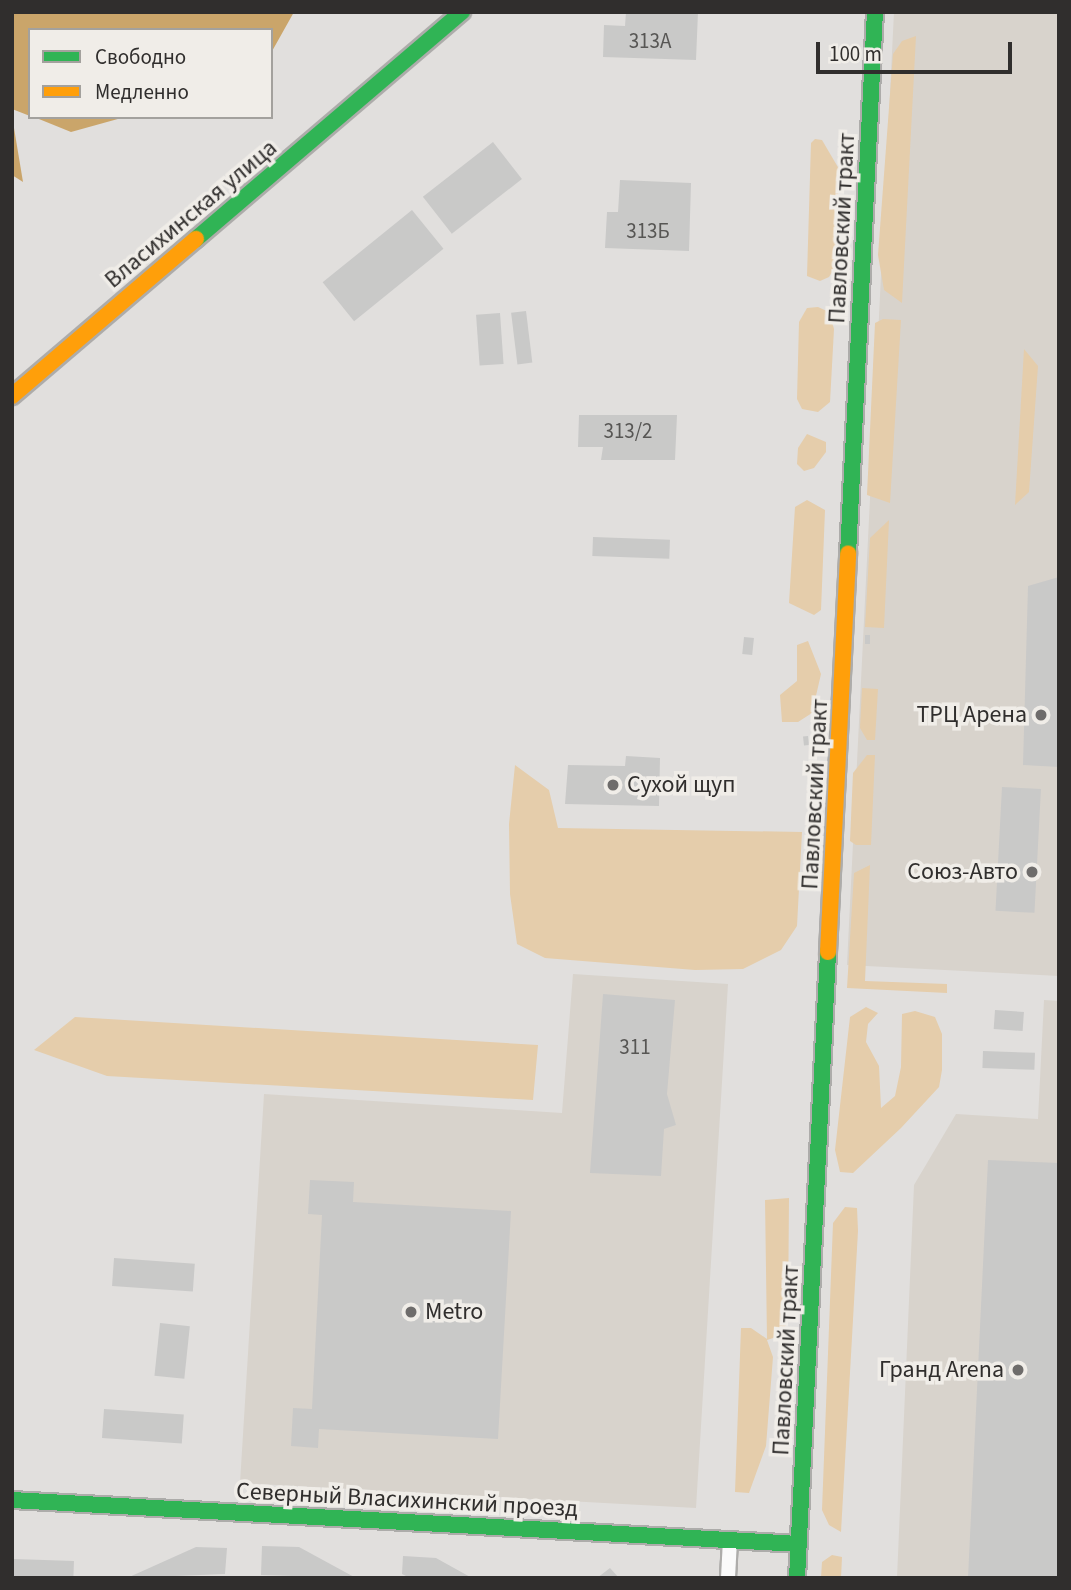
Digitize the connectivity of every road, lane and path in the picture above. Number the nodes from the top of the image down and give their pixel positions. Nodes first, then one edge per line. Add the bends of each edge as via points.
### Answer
1 (462, 12) edge
2 (875, 18) edge
3 (12, 396) edge
4 (12, 1500) edge
5 (730, 1539) junction
6 (799, 1544) junction
7 (728, 1578) edge
8 (797, 1578) edge

1 - 3 main road, Власихинская улица
2 - 6 main road, Павловский тракт
4 - 5 main road, Северный Власихинский проезд
5 - 6 main road, Северный Власихинский проезд
5 - 7 street
6 - 8 main road, Павловский тракт

